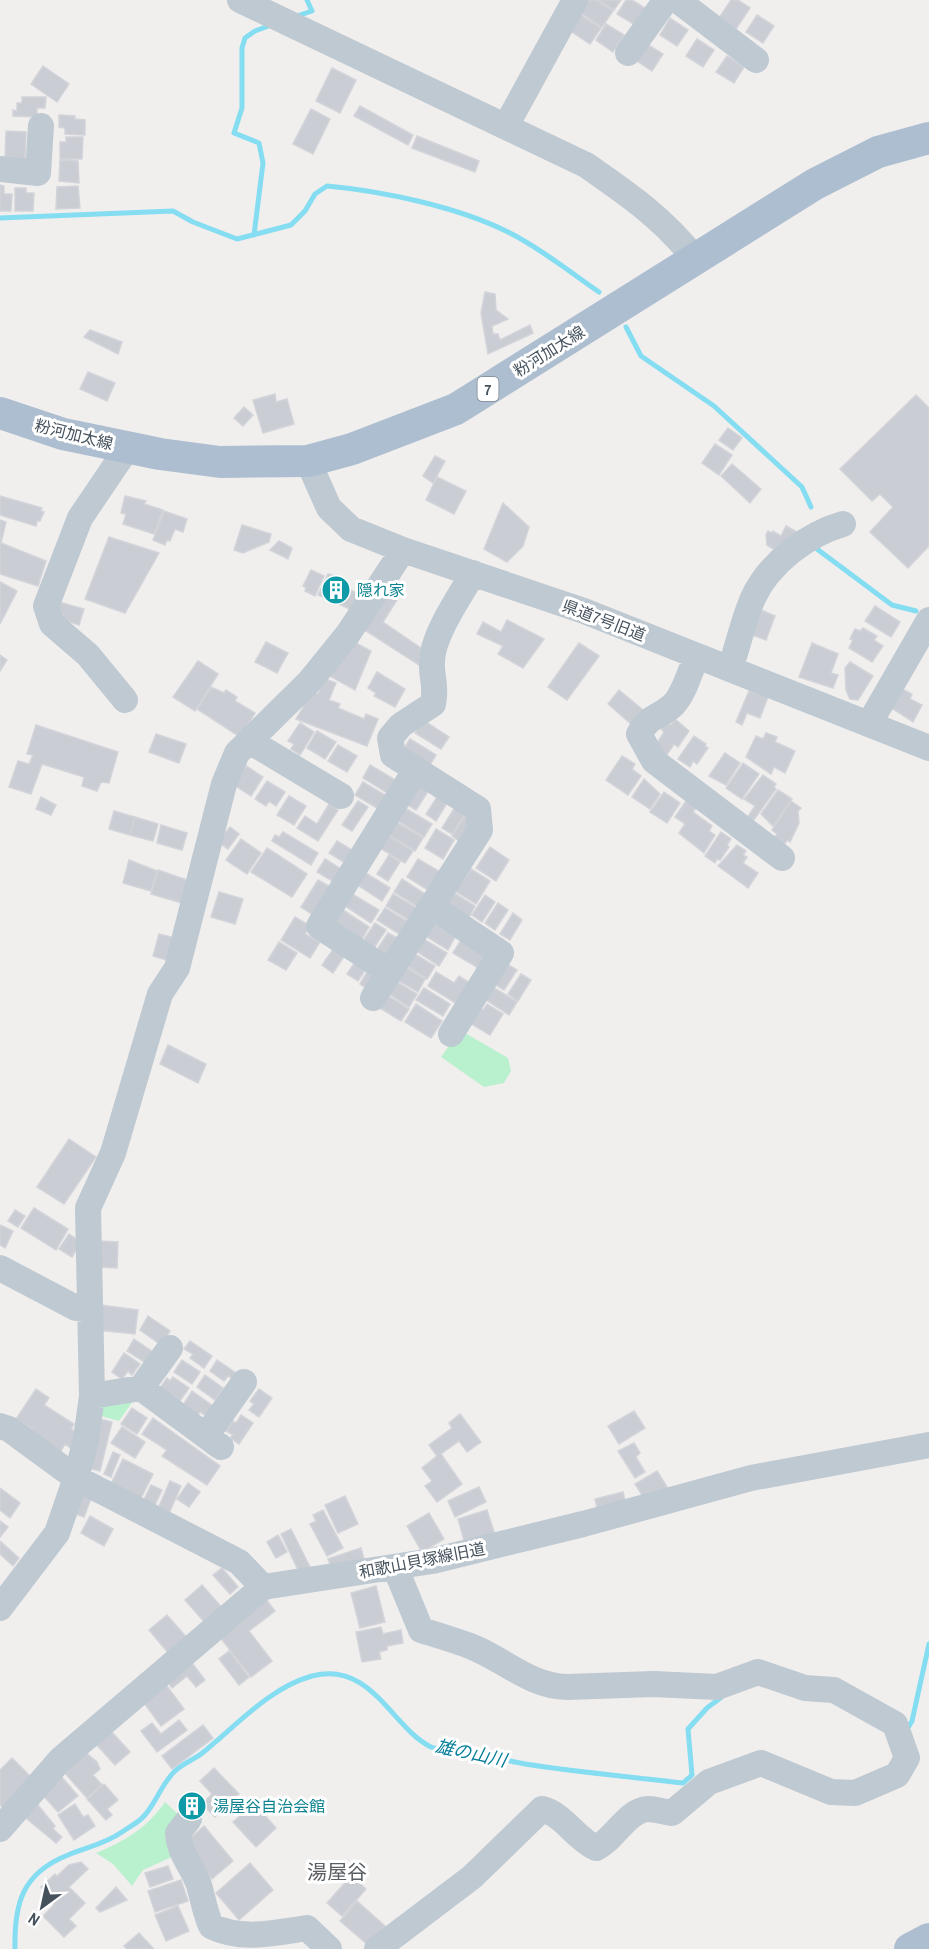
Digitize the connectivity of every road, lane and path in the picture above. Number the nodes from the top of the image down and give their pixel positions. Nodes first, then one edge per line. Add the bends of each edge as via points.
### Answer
1 (240, 0) edge
2 (575, 0) edge
3 (666, 0) edge
4 (676, 0) edge
5 (628, 53) dead end
6 (756, 60) dead end
7 (41, 126) dead end
8 (506, 126) junction
9 (929, 138) edge
10 (0, 169) edge
11 (695, 259) junction
12 (0, 414) edge
13 (128, 447) junction
14 (308, 461) junction
15 (843, 524) dead end
16 (403, 550) junction
17 (473, 573) junction
18 (929, 620) edge
19 (697, 656) junction
20 (730, 669) junction
21 (125, 700) dead end
22 (869, 724) junction
23 (251, 742) junction
24 (929, 748) edge
25 (416, 769) junction
26 (341, 796) dead end
27 (782, 858) dead end
28 (432, 907) junction
29 (390, 972) junction
30 (373, 998) dead end
31 (450, 1034) dead end
32 (0, 1268) edge
33 (90, 1310) junction
34 (170, 1348) dead end
35 (244, 1382) dead end
36 (141, 1388) junction
37 (92, 1396) junction
38 (0, 1426) edge
39 (929, 1445) edge
40 (76, 1478) junction
41 (395, 1567) junction
42 (263, 1587) junction
43 (0, 1608) edge
44 (189, 1819) dead end
45 (0, 1829) edge
46 (929, 1939) edge
47 (329, 1949) edge
48 (377, 1949) edge
49 (910, 1949) edge

1 - 8 street
2 - 8 street
3 - 5 street
4 - 6 street
7 - 10 street via 38,173
8 - 11 street via 586,165 632,196 672,230
9 - 11 main road, 粉河加太線 / 7 via 878,152 815,184
11 - 14 main road, 粉河加太線 / 7 via 456,409 369,444
12 - 13 main road, 粉河加太線 / 7 via 63,434
13 - 14 main road, 粉河加太線 / 7 via 220,462
13 - 21 street via 80,518 46,606 52,624 88,655
14 - 16 street, 県道7号旧道 via 328,508 351,529
15 - 20 street via 804,541 766,578 754,597
16 - 17 street, 県道7号旧道
16 - 23 street via 348,634 310,681
17 - 19 street, 県道7号旧道
17 - 25 street via 437,640 432,663 436,687 433,704 400,725 390,738 393,755
18 - 22 street
19 - 20 street, 県道7号旧道
19 - 27 street via 676,702 661,715 646,720 639,734 654,761
20 - 22 street, 県道7号旧道
22 - 24 street, 県道7号旧道
23 - 26 street
23 - 33 street via 237,753 224,784 177,968 160,994 113,1153 88,1208
25 - 28 street via 478,809 480,830
25 - 29 street via 320,926
28 - 29 street
28 - 31 street via 501,953
29 - 30 street
32 - 33 street via 76,1308
33 - 37 street
34 - 36 street
35 - 36 street via 214,1442
36 - 37 street
37 - 40 street
38 - 40 street
39 - 41 street, 和歌山貝塚線旧道 via 751,1478 583,1524
40 - 42 street via 239,1562
40 - 43 street via 57,1533
41 - 42 street, 和歌山貝塚線旧道
41 - 48 street via 421,1630 471,1646 532,1681 560,1687 717,1687 758,1672 805,1688 834,1690 898,1733 907,1758 897,1775 855,1793 831,1792 762,1763 709,1782 672,1813 647,1809 635,1814 596,1848 584,1843 551,1811 542,1809 472,1877
42 - 45 street via 60,1760
44 - 47 street via 178,1833 179,1846 199,1885 211,1926 226,1933 257,1935 307,1928
46 - 49 main road

